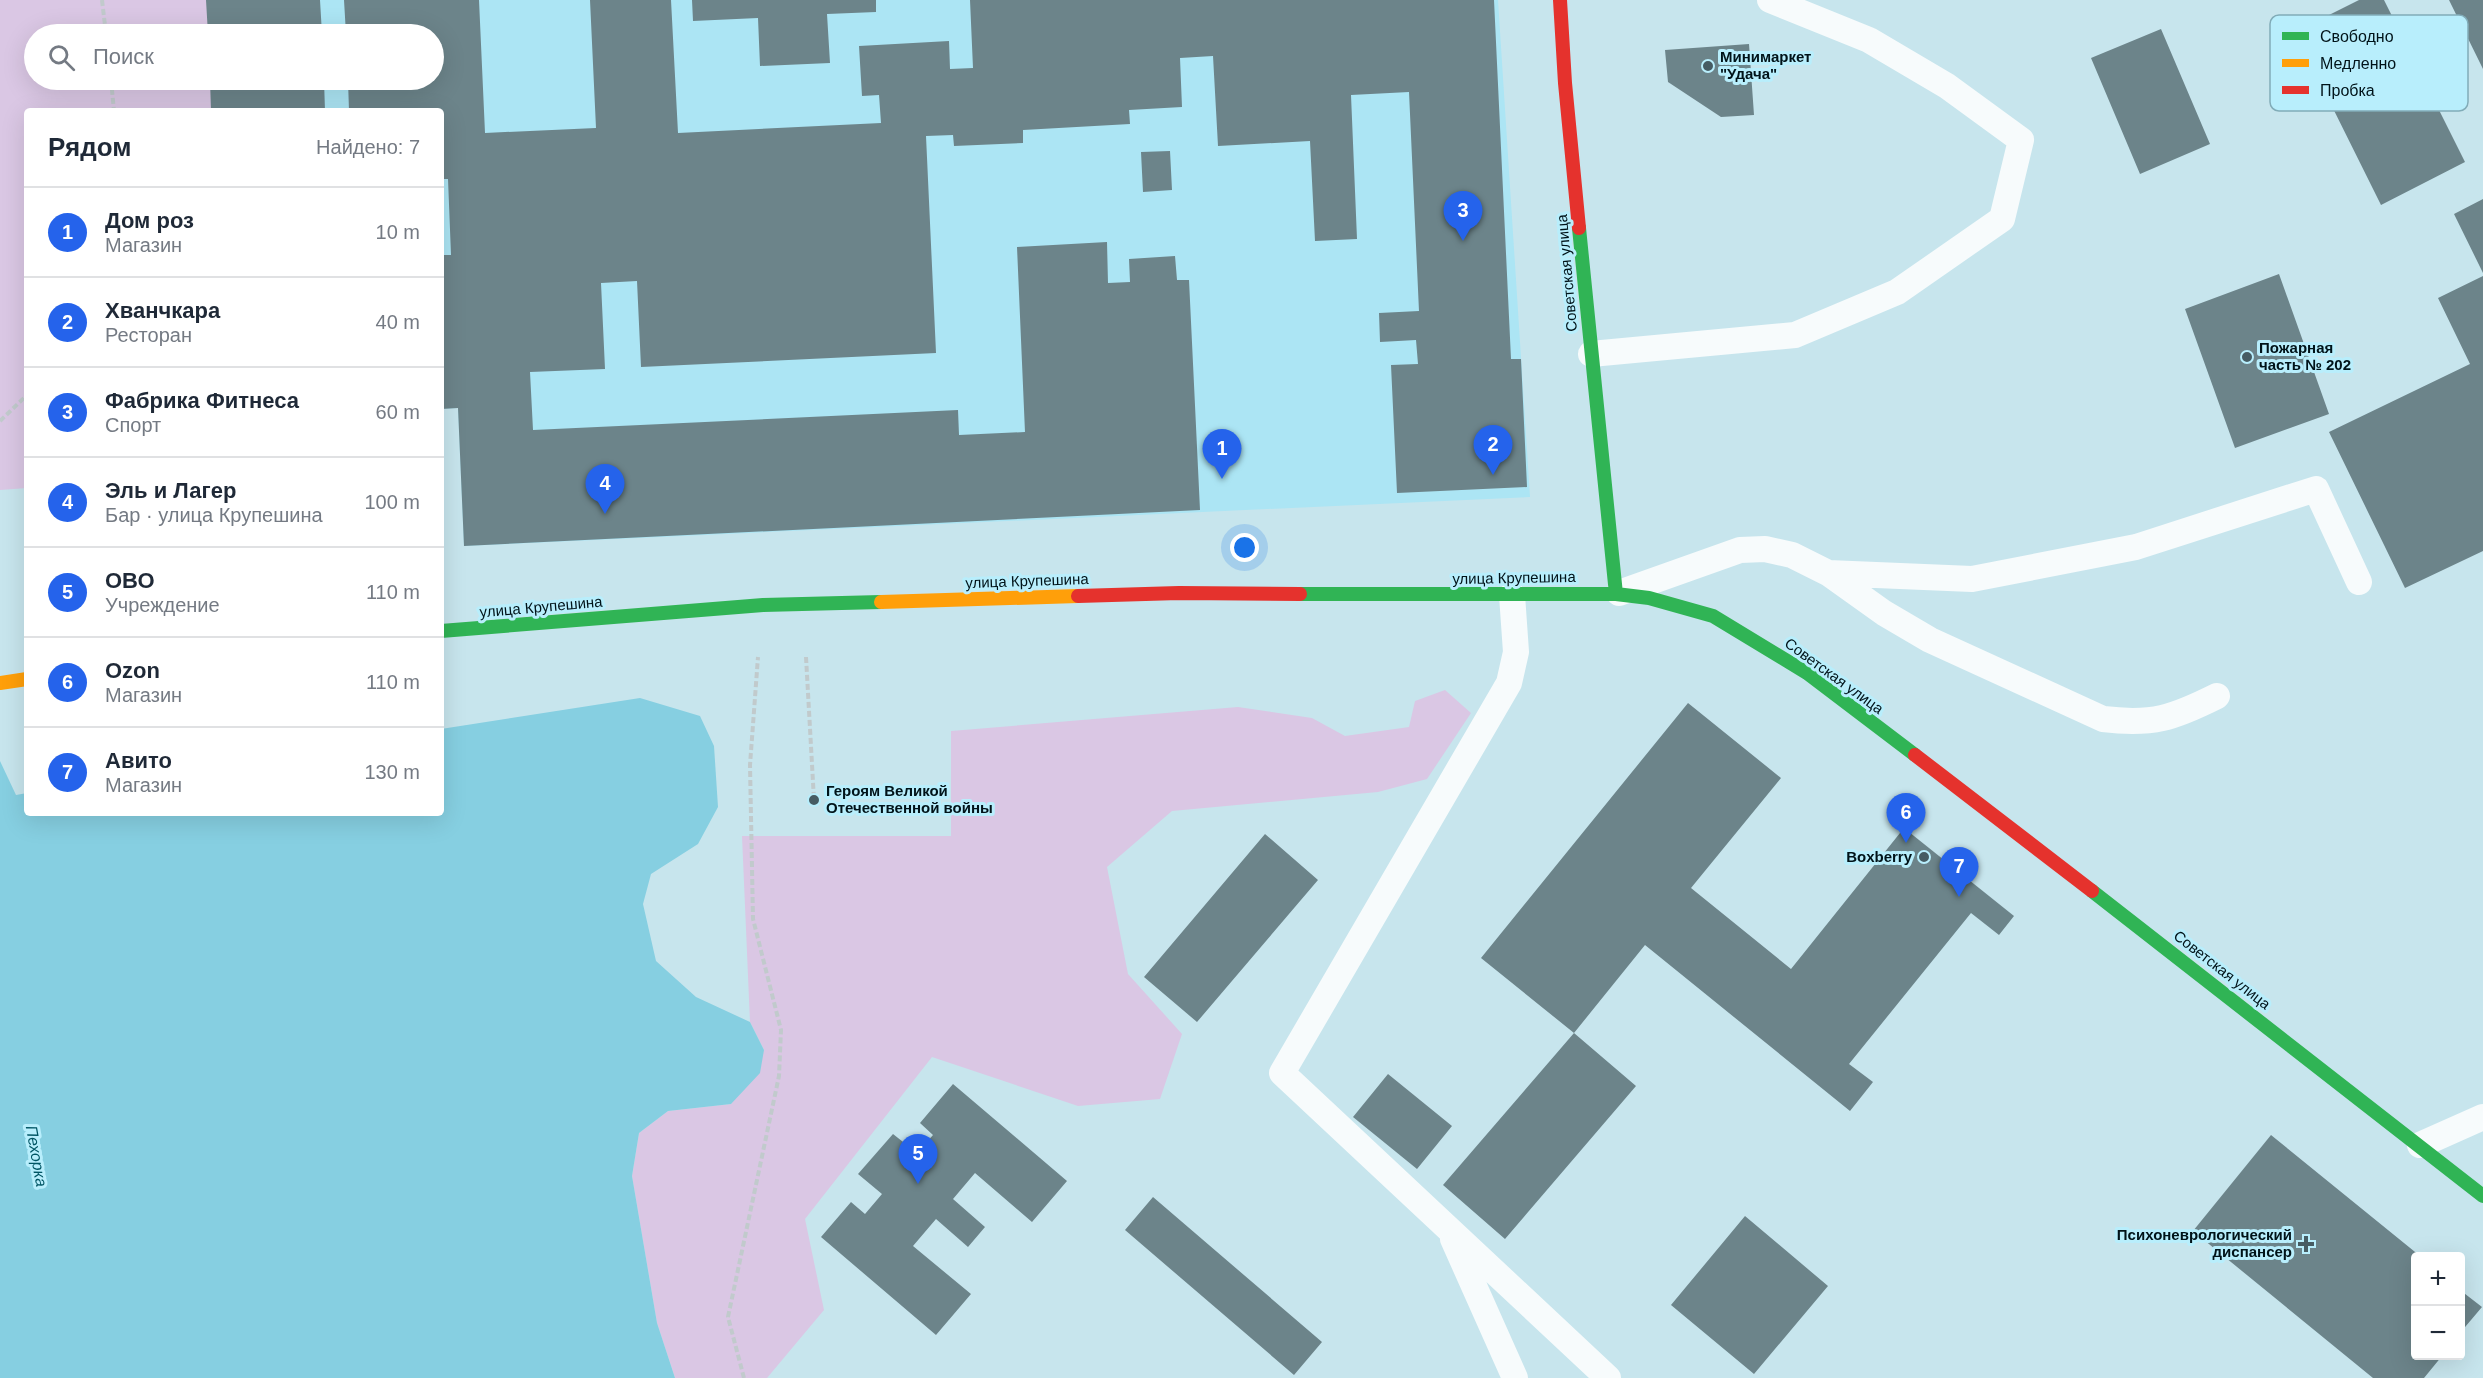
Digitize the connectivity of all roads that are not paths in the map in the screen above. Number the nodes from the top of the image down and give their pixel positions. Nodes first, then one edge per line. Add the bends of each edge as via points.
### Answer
1 (1560, 0) edge
2 (1770, 0) edge
3 (1591, 354) junction
4 (1828, 573) junction
5 (2359, 582) dead end
6 (1616, 594) junction
7 (1512, 595) junction
8 (444, 631) edge
9 (24, 679) edge
10 (0, 682) edge
11 (2217, 696) dead end
12 (2483, 1117) edge
13 (2420, 1145) junction
14 (2483, 1197) edge
15 (1448, 1227) junction
16 (1515, 1378) edge
17 (1608, 1378) edge

1 - 3 main road, Советская улица
2 - 3 lane via 1869,39 1947,86 2021,140 2002,219 1897,292 1795,335
3 - 6 main road, Советская улица
4 - 5 lane via 1972,579 2136,546 2316,489
4 - 6 lane via 1792,555 1765,549 1740,550
4 - 11 lane via 1930,640 2103,719 2157,721
6 - 7 main road, улица Крупешина
6 - 13 main road, Советская улица via 1649,598 1713,615 1807,673
7 - 8 main road, улица Крупешина via 1179,593 763,605
7 - 15 lane via 1516,652 1509,683 1282,1073
9 - 10 main road
12 - 13 lane
13 - 14 main road, Советская улица
15 - 16 lane
15 - 17 lane

